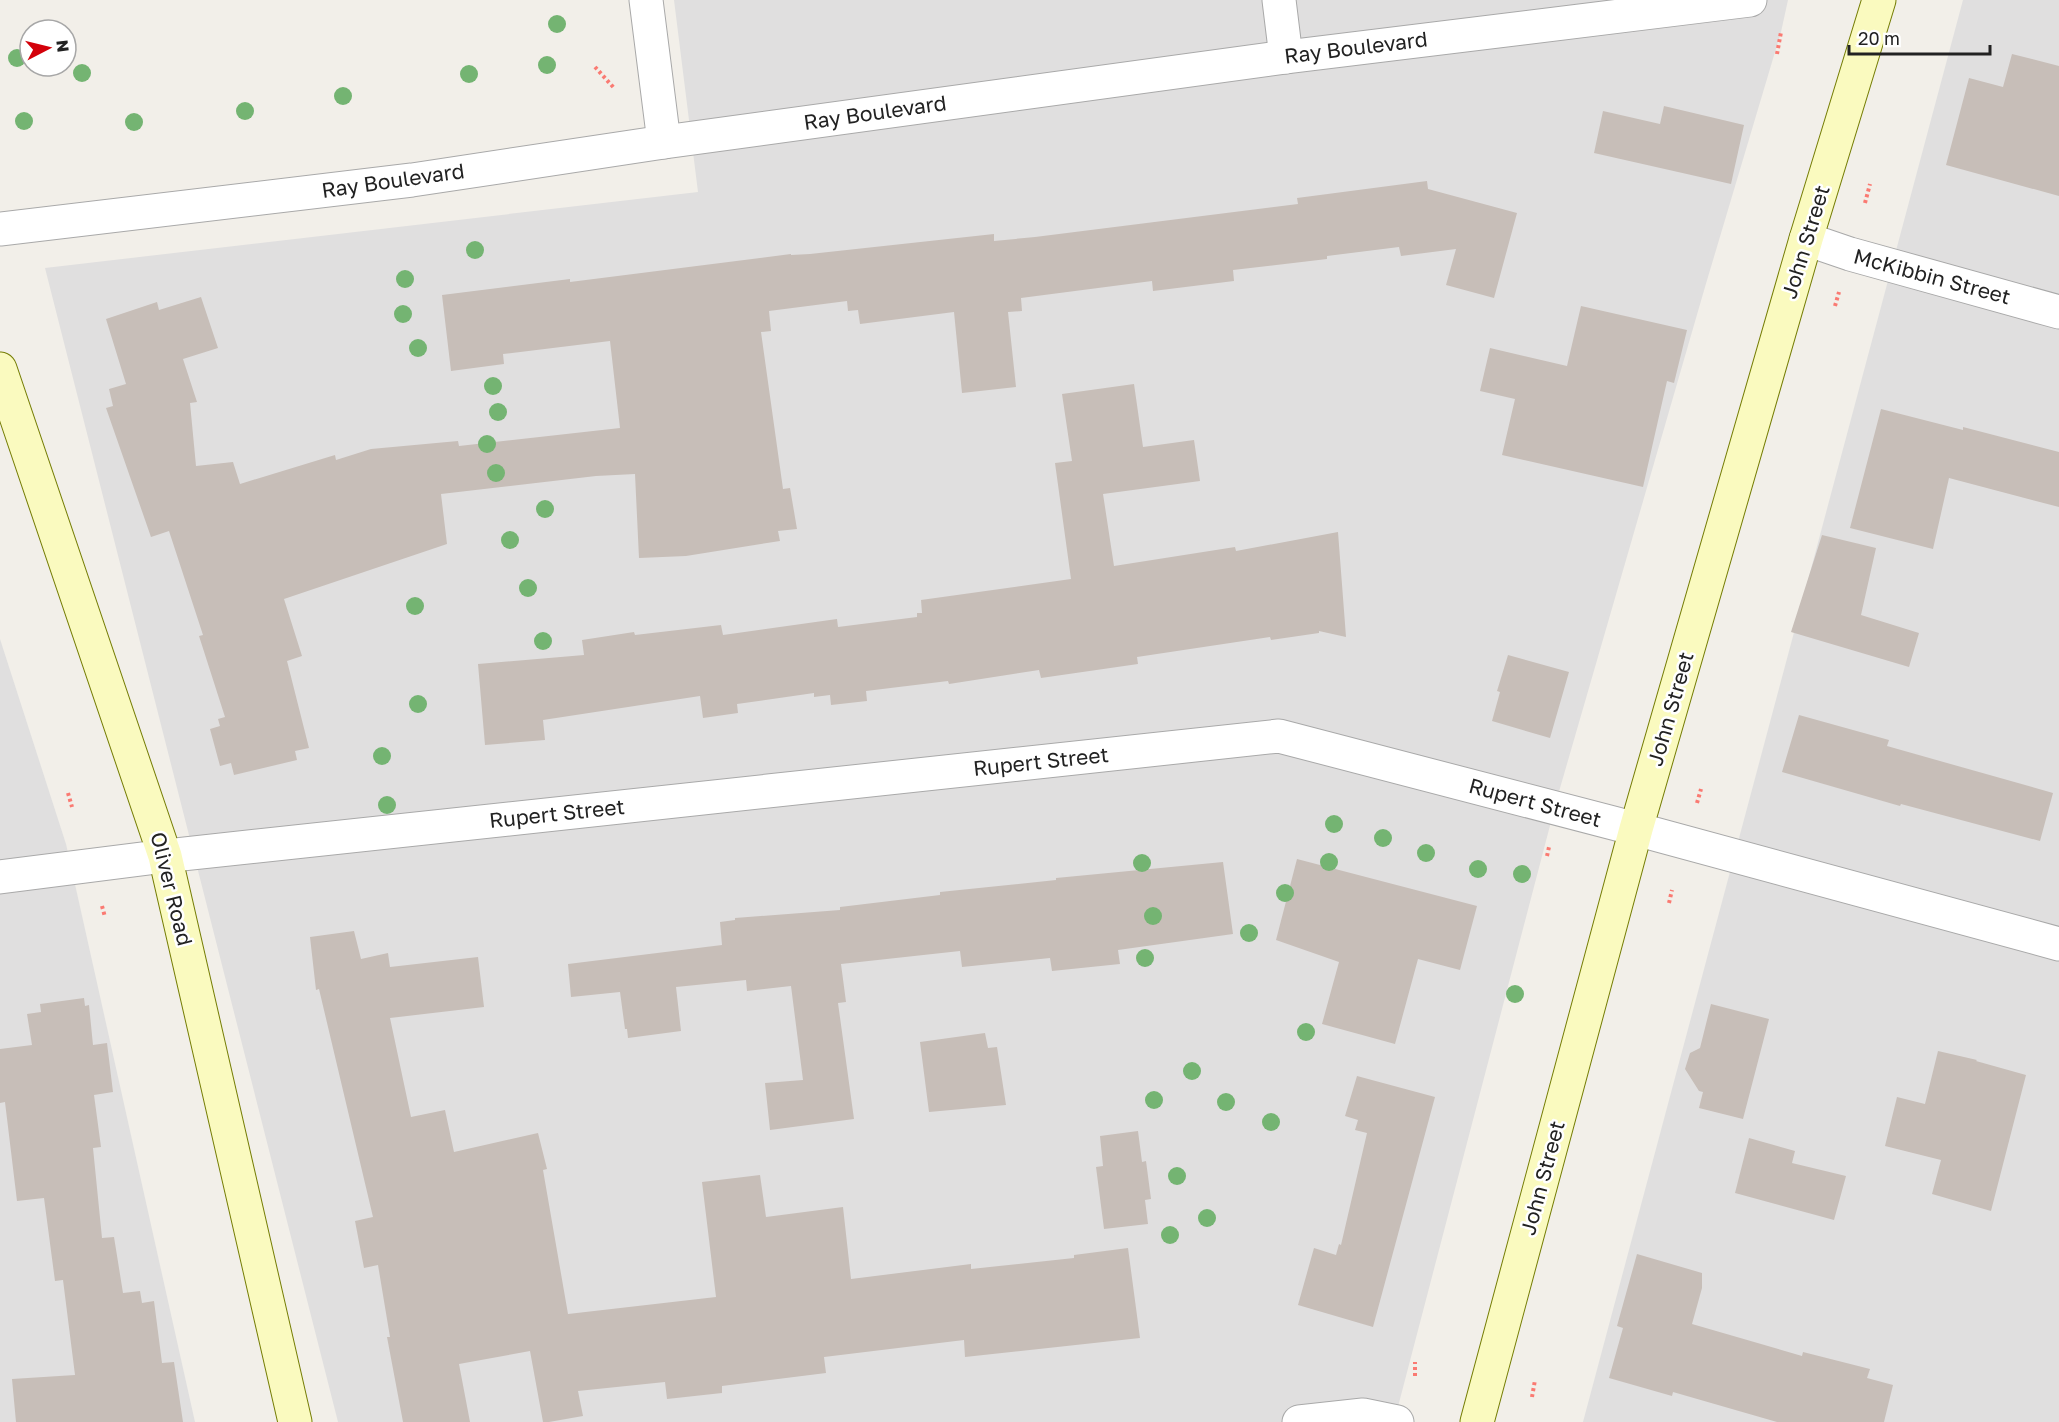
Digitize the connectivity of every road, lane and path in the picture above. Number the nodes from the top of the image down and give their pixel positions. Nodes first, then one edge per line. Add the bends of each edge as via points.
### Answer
1 (646, 0) edge
2 (1279, 0) edge
3 (1750, 0) edge
4 (1880, 0) edge
5 (1781, 32) dead end
6 (1777, 54) dead end
7 (1286, 57) junction
8 (664, 142) junction
9 (1870, 184) dead end
10 (1865, 203) dead end
11 (0, 230) edge
12 (1806, 239) junction
13 (1839, 292) dead end
14 (1835, 306) dead end
15 (2059, 312) edge
16 (0, 369) edge
17 (1701, 789) dead end
18 (68, 793) dead end
19 (1696, 805) dead end
20 (72, 807) dead end
21 (1636, 829) junction
22 (165, 856) junction
23 (0, 877) edge
24 (1672, 890) dead end
25 (1669, 903) dead end
26 (2059, 944) edge
27 (1415, 1362) dead end
28 (1415, 1376) dead end
29 (1535, 1380) dead end
30 (1532, 1397) dead end
31 (295, 1422) edge
32 (1299, 1422) edge
33 (1397, 1422) edge
34 (1477, 1422) edge

1 - 8 street
2 - 7 street
3 - 7 street, Ray Boulevard
4 - 12 street, John Street
5 - 6 path
7 - 8 street, Ray Boulevard
8 - 11 street, Ray Boulevard via 412,180
9 - 10 path
12 - 15 street, McKibbin Street
12 - 21 street, John Street
13 - 14 path
16 - 22 street, Oliver Road
17 - 19 path
18 - 20 path
21 - 22 street, Rupert Street via 1279,736
21 - 26 street, Rupert Street
21 - 34 street, John Street
22 - 23 street, Rupert Street
22 - 31 street, Oliver Road
24 - 25 path
27 - 28 path
29 - 30 path
32 - 33 street via 1363,1415

